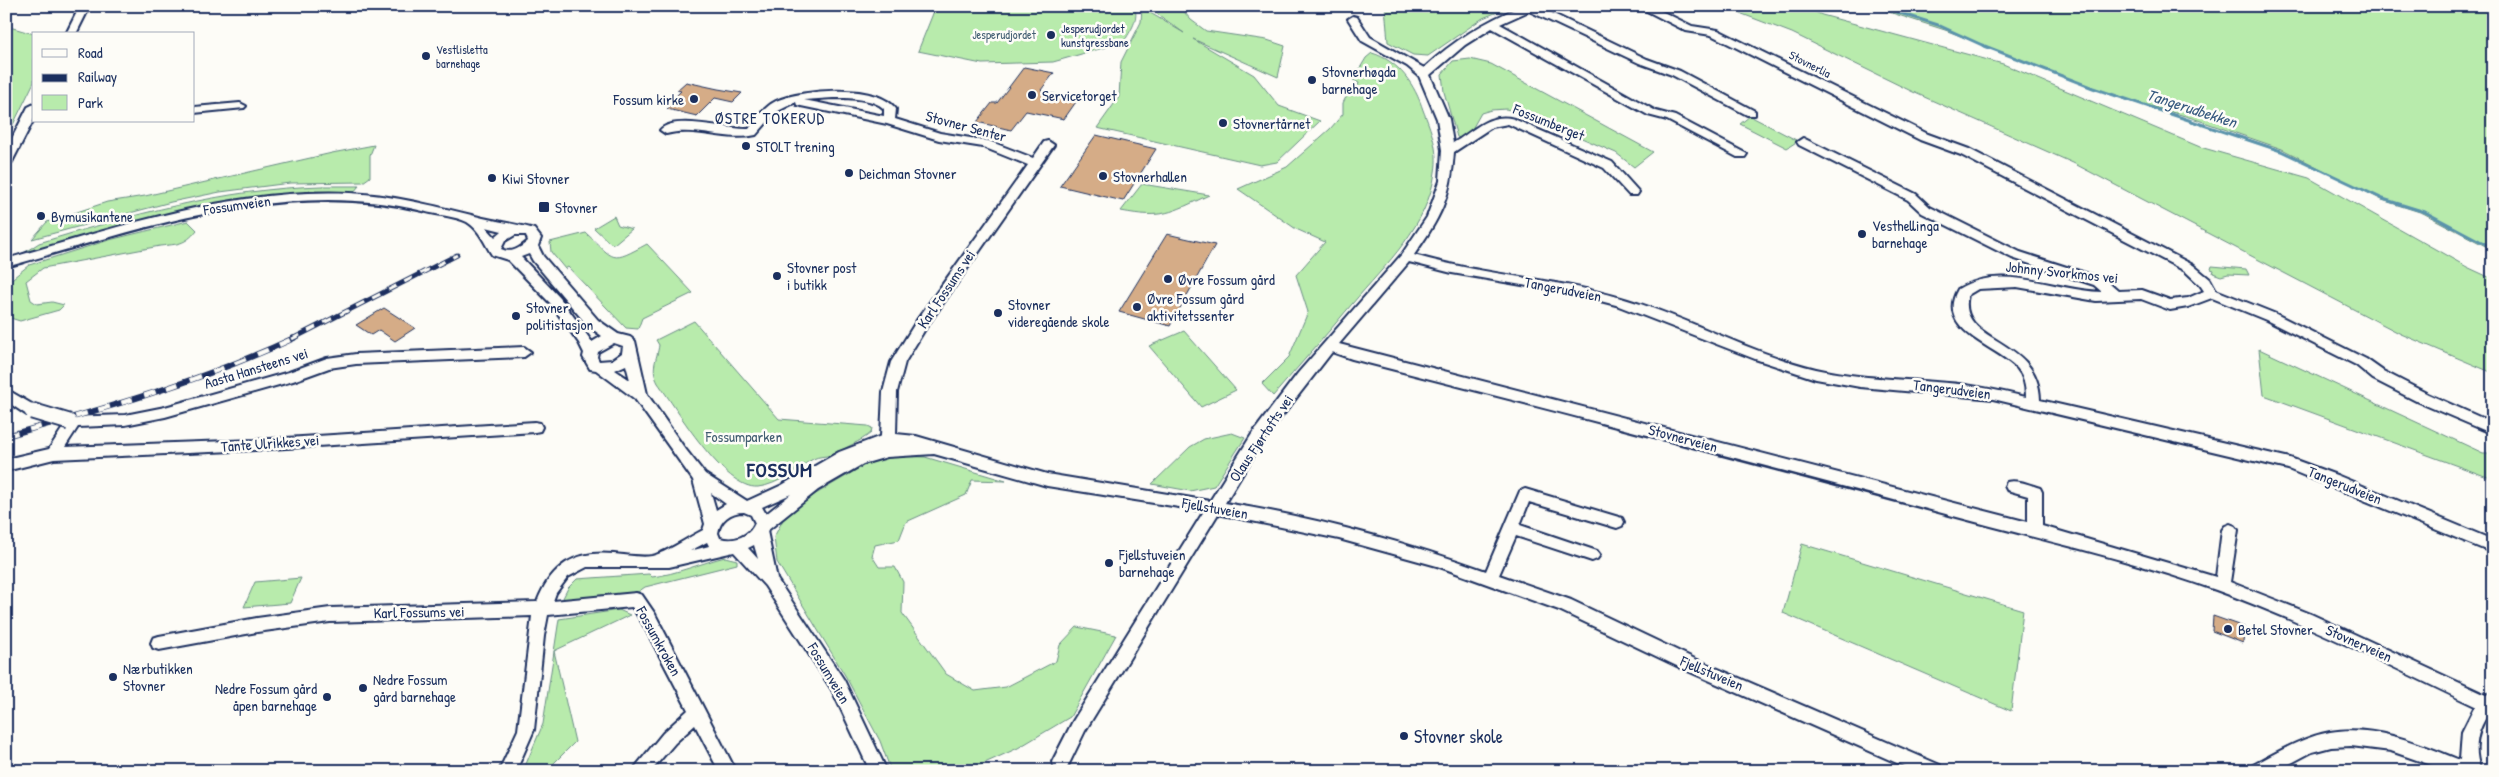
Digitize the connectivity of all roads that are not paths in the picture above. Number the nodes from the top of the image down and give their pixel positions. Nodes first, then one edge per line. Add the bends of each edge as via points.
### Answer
1 (85, 6) edge
2 (1642, 6) edge
3 (1531, 7) edge
4 (1353, 19) dead end
5 (1491, 23) junction
6 (72, 32) edge
7 (1375, 44) joint
8 (1397, 57) joint
9 (1424, 74) junction
10 (788, 102) junction
11 (240, 106) dead end
12 (195, 110) edge
13 (32, 112) edge
14 (1751, 113) dead end
15 (889, 121) junction
16 (666, 130) dead end
17 (1803, 142) dead end
18 (1048, 144) dead end
19 (1448, 150) junction
20 (1741, 154) dead end
21 (6, 162) edge
22 (1035, 163) junction
23 (1868, 170) dead end
24 (1633, 192) dead end
25 (1912, 197) junction
26 (473, 221) junction
27 (518, 231) junction
28 (495, 246) junction
29 (532, 246) junction
30 (511, 256) junction
31 (1406, 257) junction
32 (6, 263) edge
33 (2211, 293) junction
34 (2116, 296) junction
35 (614, 338) junction
36 (1330, 346) junction
37 (524, 352) dead end
38 (590, 353) junction
39 (630, 354) junction
40 (600, 366) junction
41 (6, 394) edge
42 (640, 395) junction
43 (2034, 402) junction
44 (71, 422) junction
45 (535, 427) dead end
46 (2493, 429) edge
47 (888, 446) junction
48 (54, 453) junction
49 (6, 465) edge
50 (700, 478) junction
51 (2012, 486) dead end
52 (744, 506) junction
53 (1215, 507) junction
54 (1617, 522) dead end
55 (1511, 528) junction
56 (711, 529) junction
57 (760, 529) junction
58 (2035, 530) junction
59 (2230, 530) dead end
60 (732, 546) junction
61 (2493, 547) edge
62 (1592, 555) dead end
63 (655, 561) junction
64 (1490, 577) junction
65 (770, 581) junction
66 (2222, 586) junction
67 (542, 609) junction
68 (159, 643) dead end
69 (2491, 703) edge
70 (697, 713) junction
71 (1061, 762) dead end
72 (507, 771) edge
73 (640, 771) edge
74 (728, 771) edge
75 (879, 771) edge
76 (1934, 771) edge
77 (2259, 771) edge
78 (2469, 771) edge
79 (2473, 771) edge

1 - 6 street
2 - 33 street, Stovnerlia via 1690,29 1714,32 1924,137 1965,152 2189,268 2206,282
3 - 5 street
3 - 14 street via 1643,62 1676,73
4 - 7 street via 1366,39
5 - 9 street
5 - 20 street via 1652,113 1671,118
7 - 8 street
8 - 9 street
9 - 19 street via 1443,119
10 - 15 street, Stovner Senter via 819,105
10 - 15 street via 824,94 849,94 886,104 890,109
10 - 16 street via 766,114 752,132 738,134 681,125
11 - 12 street
13 - 21 street
15 - 22 street, Stovner Senter via 939,136 985,144
17 - 25 street
18 - 22 street, Karl Fossums vei
19 - 24 street, Fossumberget via 1488,122 1510,121 1608,165
19 - 31 street via 1446,181 1433,218
22 - 47 street, Karl Fossums vei via 898,362 890,392
23 - 25 street via 1896,180
25 - 34 street via 1926,210 2016,255 2099,282
26 - 27 street, Fossumveien
26 - 28 street
26 - 32 street, Fossumveien via 415,204 374,198 275,199 171,216
27 - 28 street via 501,237
27 - 29 street via 533,234
28 - 30 street via 499,254
29 - 30 street
29 - 35 street via 537,258 593,323
30 - 38 street via 526,269 582,336
31 - 36 street, Olaus Fjørtofts vei
31 - 43 street, Tangerudveien via 1439,267 1602,296 1817,374 1848,380 1956,387
33 - 34 street, Johnny Svorkmos vei via 2169,305 2139,294
33 - 46 street via 2271,317 2361,362 2378,375 2415,394
34 - 43 street, Johnny Svorkmos vei via 2094,296 2002,281 1981,283 1962,292 1958,303 1963,318 1973,330 2024,367 2031,378
35 - 38 street via 597,345
35 - 39 street via 628,342
36 - 53 street, Olaus Fjørtofts vei via 1272,418
36 - 58 street, Stovnerveien
37 - 44 street, Aasta Hansteens vei via 327,363 293,376 165,412 125,420
38 - 40 street via 591,362
39 - 40 street via 615,365
39 - 42 street, Fossumveien
40 - 42 street, Fossumveien
41 - 44 street, Aasta Hansteens vei, bridge via 32,412
42 - 50 street, Fossumveien
43 - 61 street, Tangerudveien via 2290,464
44 - 48 street
45 - 48 street, Tante Ulrikkes vei via 255,445
47 - 52 street, Fjellstuveien via 850,452 791,487
47 - 53 street, Fjellstuveien via 936,449 1053,481
47 - 57 street, Fjellstuveien via 799,496
48 - 49 street, Tante Ulrikkes vei
50 - 52 street, Fossumveien
50 - 56 street, Fossumveien
51 - 58 street via 2035,492
52 - 56 street via 720,514
52 - 57 street, Fossumveien via 760,514
53 - 64 street, Fjellstuveien via 1375,542
53 - 71 street, Olaus Fjørtofts vei via 1079,726
54 - 55 street via 1525,495
55 - 62 street
55 - 64 street
56 - 60 street, Fossumveien via 716,542
56 - 63 street
57 - 60 street via 750,540
57 - 65 street, Fossumveien
58 - 66 street, Stovnerveien
59 - 66 street
60 - 63 street via 683,560
60 - 65 street, Fossumveien
63 - 67 street via 579,562 556,579
64 - 76 street, Fjellstuveien via 1583,613 1687,663
65 - 75 street, Fossumveien via 838,685
66 - 69 street, Stovnerveien via 2347,637
67 - 68 street, Karl Fossums vei via 354,613 260,623
67 - 70 street, Fossumkroken via 636,600
67 - 72 street via 534,641 526,730
69 - 79 street via 2480,711 2466,746 2466,756
70 - 73 street
70 - 74 street, Fossumkroken
77 - 78 street via 2310,746 2356,738 2394,744

